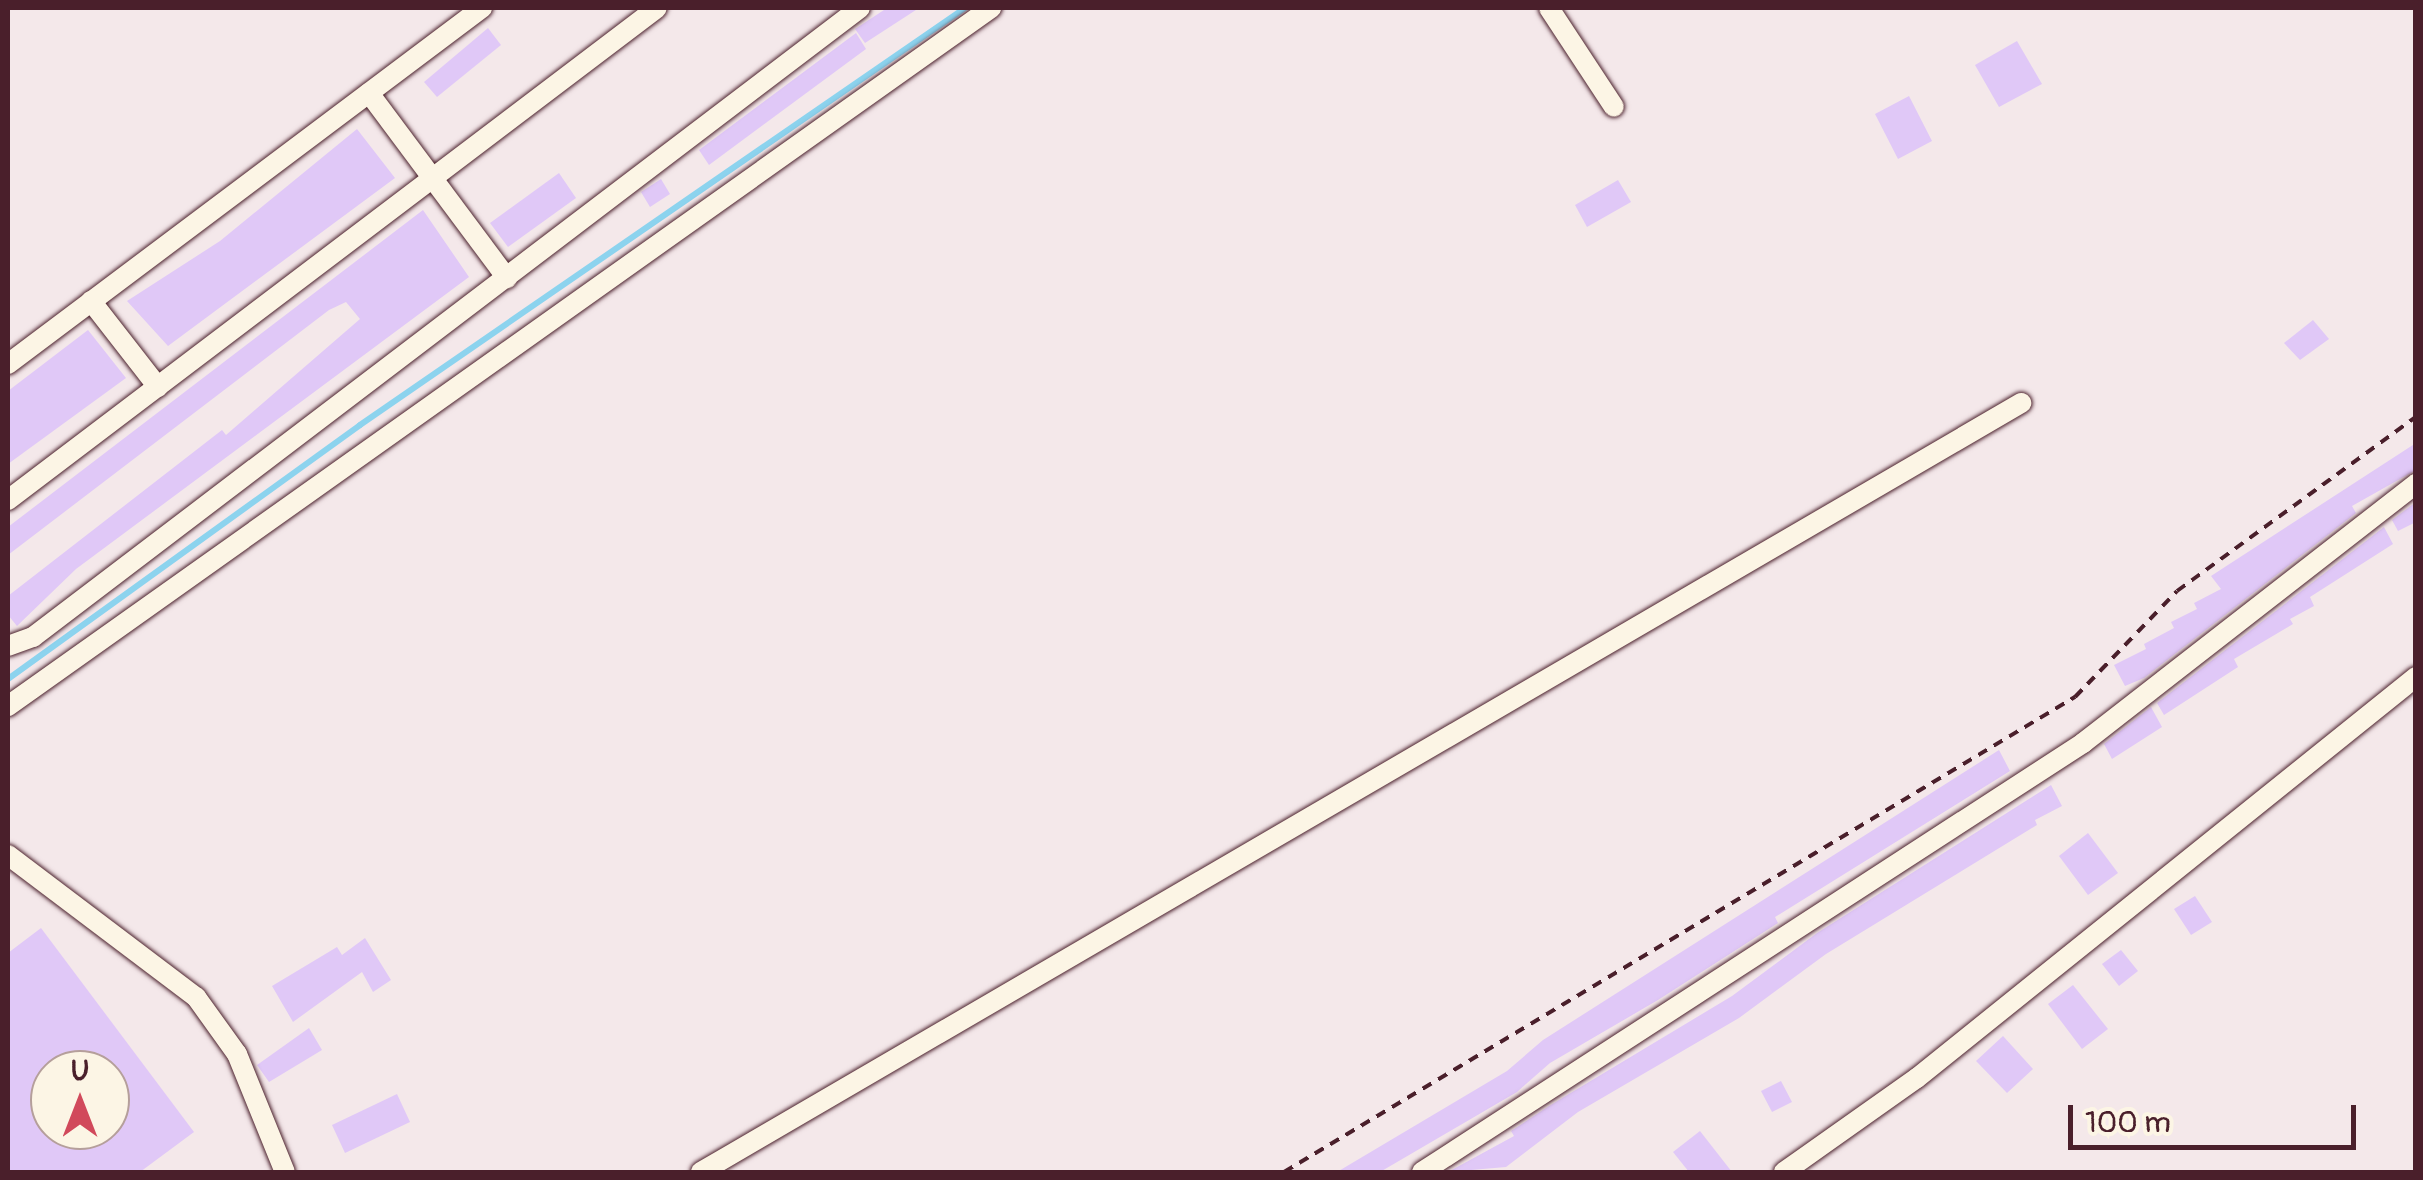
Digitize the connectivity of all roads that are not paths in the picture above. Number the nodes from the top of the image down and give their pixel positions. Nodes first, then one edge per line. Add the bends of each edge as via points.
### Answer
1 (482, 8) edge
2 (656, 8) edge
3 (860, 8) edge
4 (991, 8) edge
5 (1549, 8) edge
6 (369, 93) junction
7 (1614, 107) dead end
8 (432, 179) junction
9 (506, 278) junction
10 (91, 300) junction
11 (8, 364) edge
12 (158, 387) junction
13 (2020, 402) dead end
14 (2416, 484) edge
15 (8, 500) edge
16 (8, 646) edge
17 (2416, 678) edge
18 (8, 706) edge
19 (8, 855) edge
20 (285, 1172) edge
21 (701, 1172) edge
22 (1422, 1172) edge
23 (1784, 1172) edge

1 - 6 street
2 - 8 street
3 - 9 street
4 - 18 street
5 - 7 street
6 - 8 street
6 - 10 street
8 - 9 street
8 - 12 street
9 - 16 street via 33,637
10 - 11 street
10 - 12 street
12 - 15 street
13 - 21 street
14 - 22 street via 2082,743
17 - 23 street via 1917,1078
19 - 20 street via 196,997 237,1054

